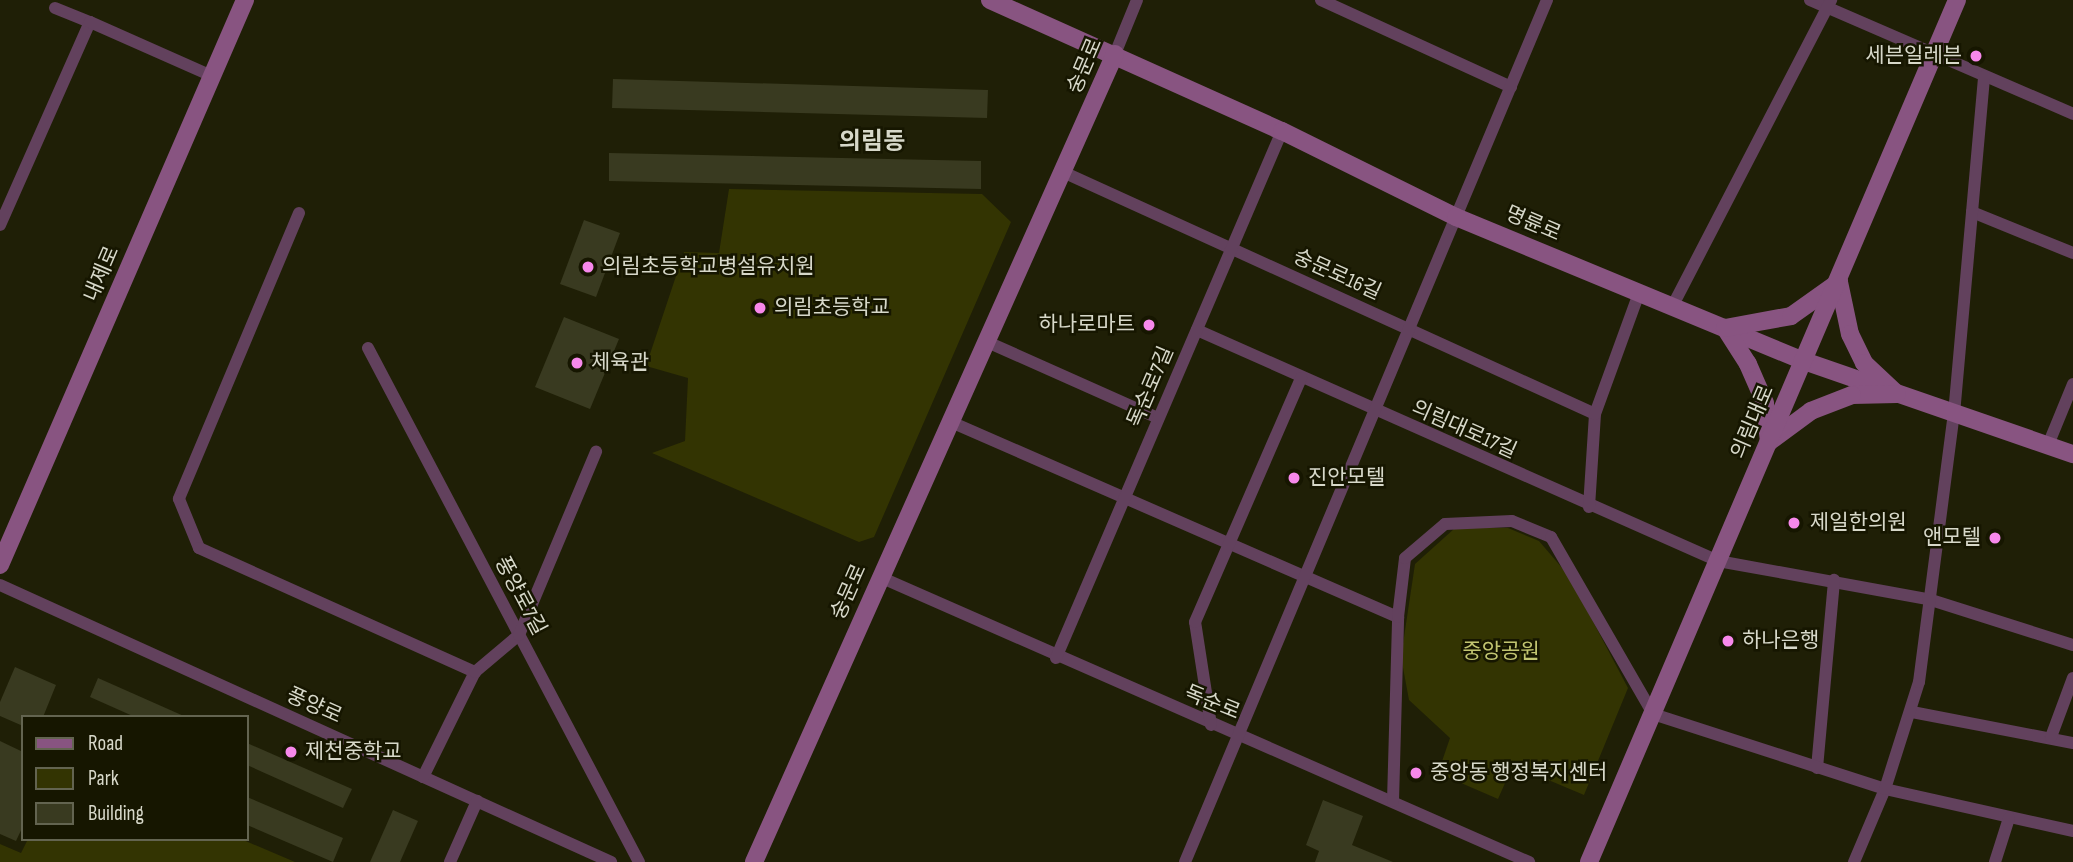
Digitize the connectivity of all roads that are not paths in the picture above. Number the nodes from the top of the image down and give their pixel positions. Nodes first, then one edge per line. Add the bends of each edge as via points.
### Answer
1 (245, 0) edge
2 (993, 0) edge
3 (1137, 0) edge
4 (1321, 0) edge
5 (1547, 0) edge
6 (1810, 0) edge
7 (1957, 0) edge
8 (1829, 4) edge
9 (55, 8) dead end
10 (90, 22) junction
11 (1115, 54) junction
12 (1933, 55) junction
13 (212, 76) junction
14 (1984, 76) junction
15 (1511, 86) junction
16 (2073, 114) edge
17 (1282, 131) junction
18 (1063, 172) junction
19 (1972, 212) junction
20 (299, 213) dead end
21 (1456, 217) junction
22 (0, 225) edge
23 (1233, 249) junction
24 (2073, 253) edge
25 (1839, 282) junction
26 (1639, 293) junction
27 (1672, 307) junction
28 (1725, 328) junction
29 (1409, 329) junction
30 (1197, 330) junction
31 (985, 341) junction
32 (368, 348) dead end
33 (1804, 360) junction
34 (1301, 378) junction
35 (2073, 384) edge
36 (1897, 394) junction
37 (1375, 411) junction
38 (1595, 414) junction
39 (1954, 414) junction
40 (1158, 418) junction
41 (951, 422) junction
42 (1769, 442) junction
43 (2048, 445) junction
44 (596, 452) dead end
45 (2073, 454) edge
46 (1124, 499) junction
47 (1589, 507) junction
48 (1230, 544) junction
49 (1718, 561) junction
50 (0, 565) edge
51 (1305, 577) junction
52 (880, 578) junction
53 (1834, 579) junction
54 (0, 585) edge
55 (1928, 599) junction
56 (1398, 617) junction
57 (519, 635) junction
58 (2073, 645) edge
59 (1056, 658) junction
60 (475, 672) junction
61 (2073, 678) edge
62 (1912, 712) junction
63 (1653, 714) junction
64 (1211, 725) junction
65 (1239, 735) junction
66 (2051, 737) junction
67 (2073, 743) edge
68 (1817, 768) junction
69 (423, 777) junction
70 (1885, 789) junction
71 (477, 801) junction
72 (1393, 801) junction
73 (2009, 818) junction
74 (2073, 831) edge
75 (450, 862) edge
76 (611, 862) edge
77 (639, 862) edge
78 (754, 862) edge
79 (1185, 862) edge
80 (1530, 862) edge
81 (1589, 862) edge
82 (1854, 862) edge
83 (1995, 862) edge

1 - 13 street, 내제로
2 - 11 street, 명륜로
3 - 11 street, 숭문로
4 - 15 street
5 - 15 street
6 - 8 street
7 - 12 street, 의림대로
8 - 12 street
8 - 27 street
9 - 10 street
10 - 13 street
10 - 22 street
11 - 17 street, 명륜로
11 - 18 street, 숭문로
12 - 14 street
12 - 25 street, 의림대로
13 - 50 street, 내제로
14 - 16 street
14 - 19 street
15 - 21 street
17 - 21 street, 명륜로
17 - 23 street, 독순로7길
18 - 23 street, 숭문로16길
18 - 31 street, 숭문로
19 - 24 street
19 - 39 street
20 - 60 street via 179,499 199,548
21 - 26 street, 명륜로
21 - 29 street
23 - 29 street, 숭문로16길
23 - 30 street, 독순로7길
25 - 28 street via 1791,316
25 - 33 street, 의림대로
25 - 36 street via 1850,334 1864,363
26 - 27 street, 명륜로
26 - 38 street
27 - 28 street, 명륜로
28 - 33 street, 명륜로
28 - 42 street via 1765,403
29 - 37 street
29 - 38 street, 숭문로16길
30 - 34 street, 의림대로17길
30 - 40 street, 독순로7길
31 - 40 street
31 - 41 street, 숭문로
32 - 57 street, 풍양로7길
33 - 36 street, 명륜로
33 - 42 street, 의림대로
34 - 37 street, 의림대로17길
34 - 48 street
35 - 43 street
36 - 39 street, 명륜로
36 - 42 street via 1852,395 1811,411
37 - 47 street, 의림대로17길
37 - 51 street
38 - 47 street
39 - 43 street, 명륜로
39 - 55 street
40 - 46 street, 독순로7길
41 - 46 street
41 - 52 street, 숭문로
42 - 49 street, 의림대로
43 - 45 street, 명륜로
44 - 57 street
46 - 48 street
46 - 59 street, 독순로7길
47 - 49 street, 의림대로17길
48 - 51 street
48 - 64 street via 1195,622
49 - 53 street, 의림대로17길
49 - 63 street, 의림대로
51 - 56 street
51 - 65 street
52 - 59 street, 독순로
52 - 78 street, 숭문로
53 - 55 street, 의림대로17길
53 - 68 street
54 - 69 street, 풍양로
55 - 58 street, 의림대로17길
55 - 62 street
56 - 63 street via 1405,558 1445,524 1512,521 1550,537
56 - 72 street
57 - 60 street
57 - 77 street, 풍양로7길
59 - 64 street, 독순로
60 - 69 street
61 - 66 street
62 - 66 street
62 - 70 street
63 - 68 street
63 - 81 street, 의림대로
64 - 65 street, 독순로
65 - 72 street, 독순로
65 - 79 street
66 - 67 street
68 - 70 street
69 - 71 street, 풍양로
70 - 73 street
70 - 82 street
71 - 75 street
71 - 76 street, 풍양로
72 - 80 street, 독순로
73 - 74 street
73 - 83 street

